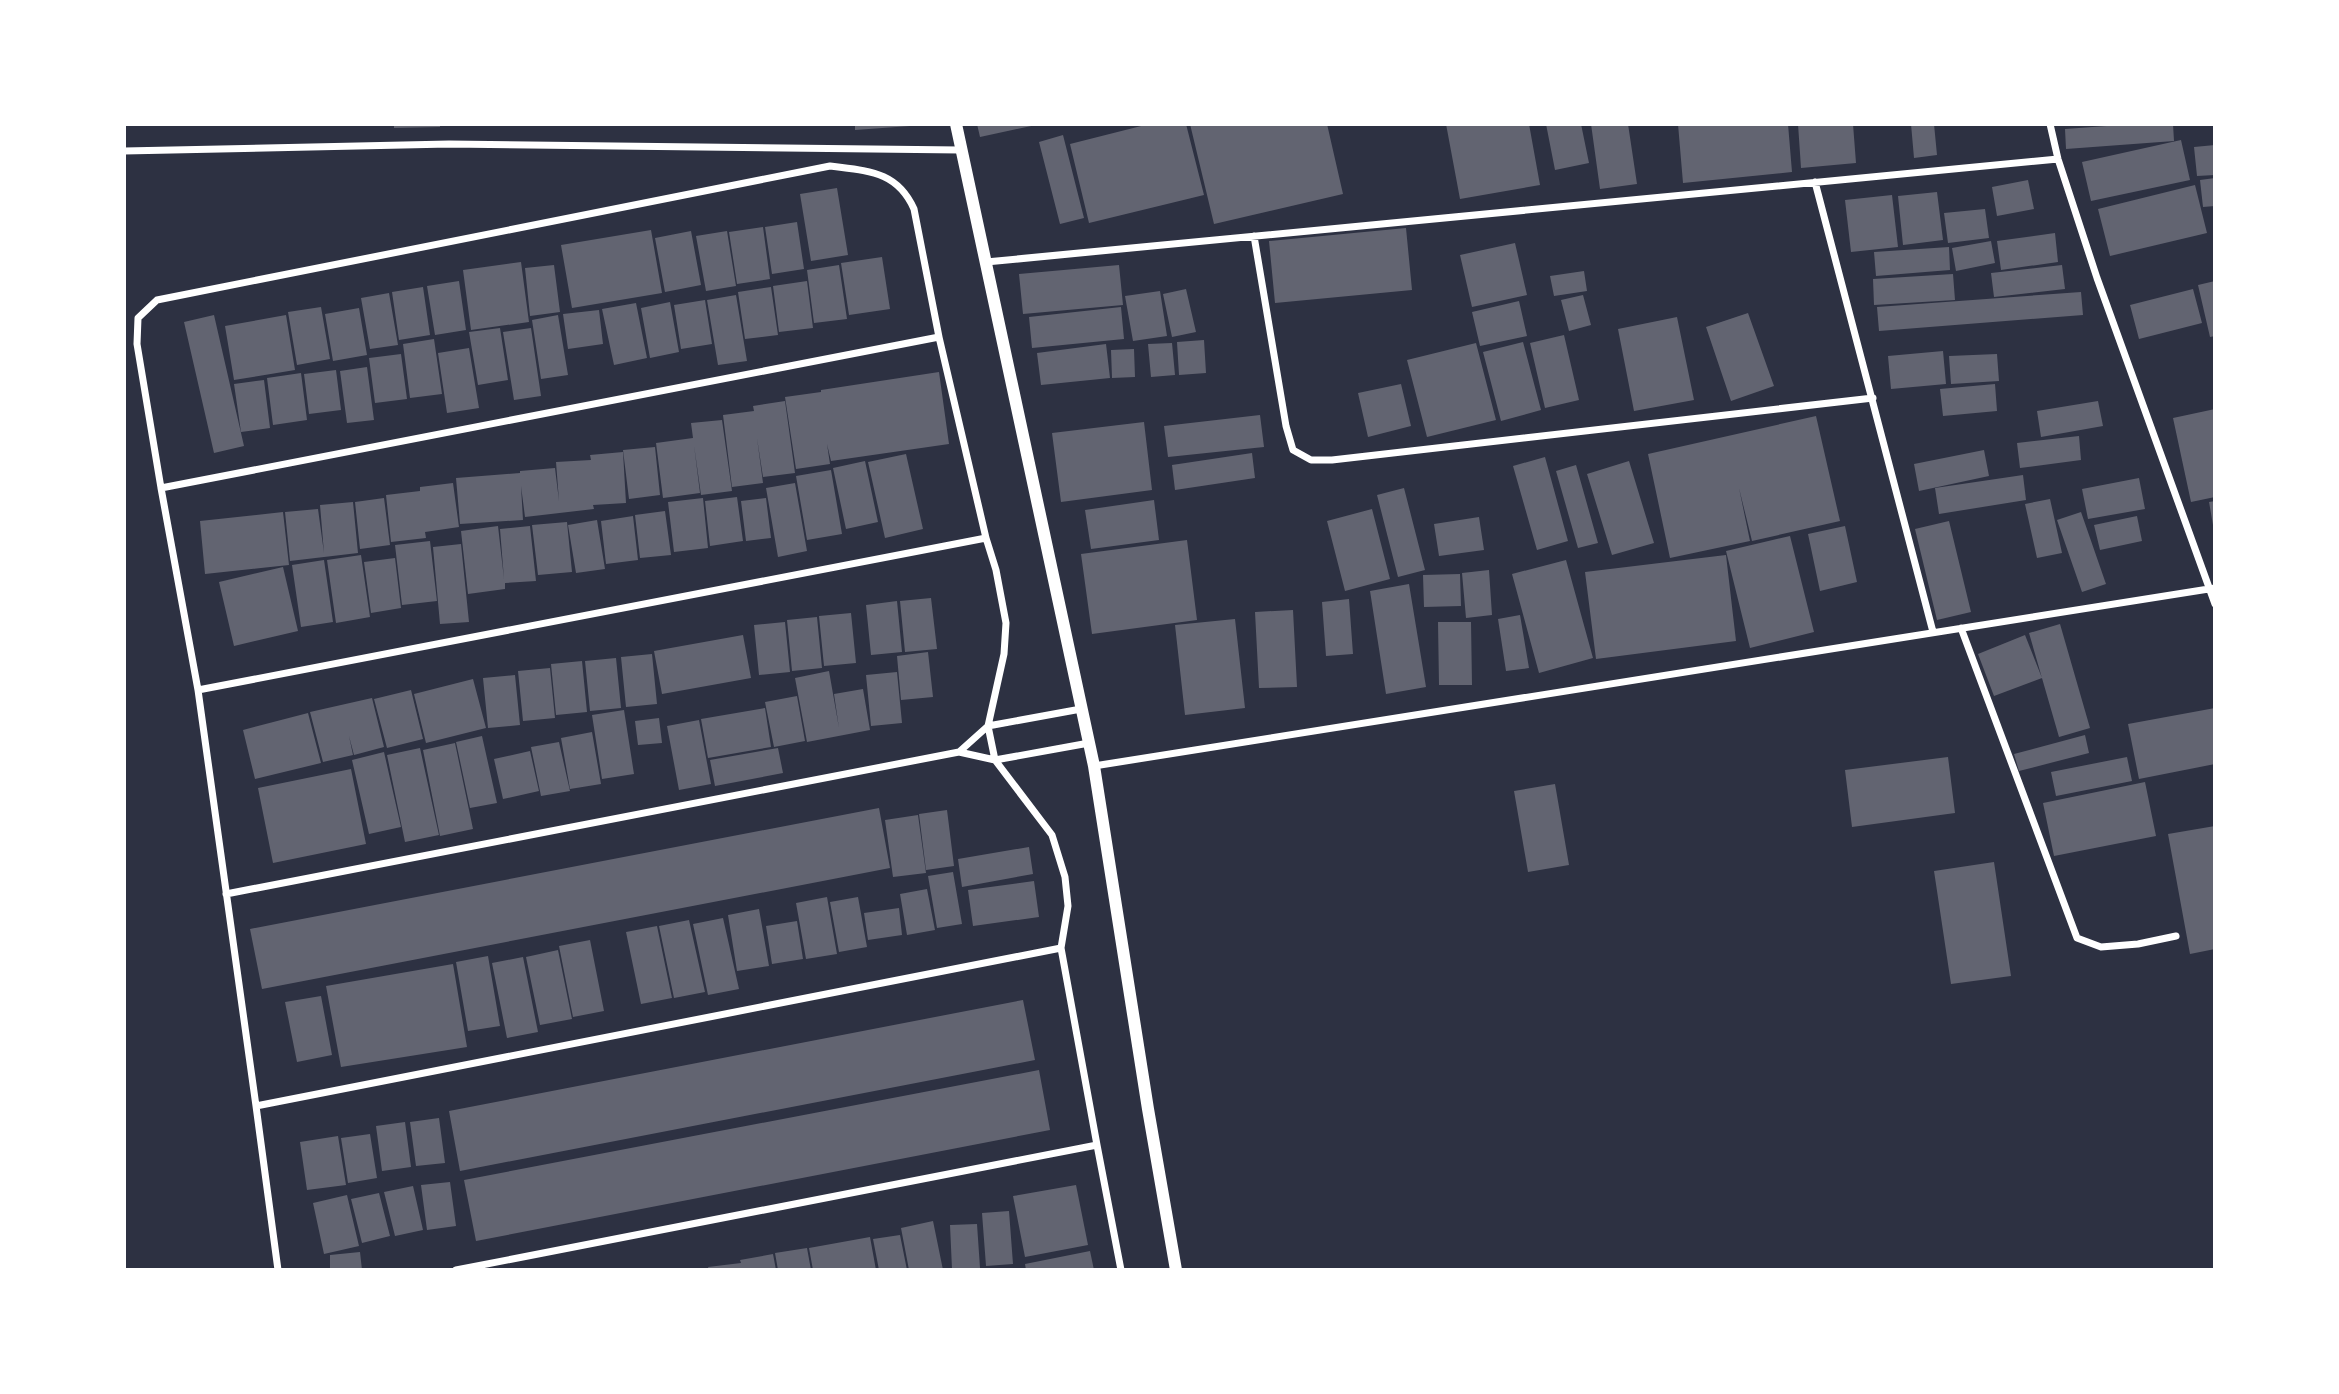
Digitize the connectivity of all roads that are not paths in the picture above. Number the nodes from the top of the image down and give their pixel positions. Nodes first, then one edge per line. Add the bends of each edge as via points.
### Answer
1 (956, 124) edge
2 (2050, 124) edge
3 (960, 150) junction
4 (124, 151) edge
5 (2058, 159) junction
6 (1815, 182) junction
7 (1254, 236) junction
8 (986, 262) junction
9 (939, 337) junction
10 (1873, 398) junction
11 (161, 488) junction
12 (986, 538) junction
13 (2212, 588) edge
14 (2215, 604) edge
15 (1961, 628) junction
16 (1933, 632) junction
17 (198, 690) junction
18 (1082, 709) junction
19 (988, 726) junction
20 (1089, 743) junction
21 (959, 752) junction
22 (995, 760) junction
23 (1094, 766) junction
24 (226, 894) junction
25 (2176, 936) dead end
26 (1061, 948) junction
27 (256, 1106) junction
28 (1097, 1145) junction
29 (278, 1270) edge
30 (456, 1270) edge
31 (1121, 1270) edge
32 (1176, 1270) edge

1 - 3 street
2 - 5 street
3 - 4 street via 449,144
3 - 8 street
5 - 6 street
5 - 13 street
6 - 7 street
6 - 10 street
7 - 8 street
7 - 10 street via 1286,426 1293,450 1311,460
8 - 18 street
9 - 11 street
9 - 11 street via 914,209 906,192 875,172 830,166 157,300 138,318 137,344
9 - 12 street
10 - 16 street
11 - 17 street
12 - 17 street
12 - 19 street via 1006,624
13 - 14 street
13 - 15 street
15 - 16 street
15 - 25 street via 2077,939 2101,947
16 - 23 street
17 - 24 street
18 - 19 street
18 - 20 street
19 - 21 street
19 - 22 street
20 - 22 street
20 - 23 street
21 - 22 street
21 - 24 street
22 - 26 street via 1052,835 1068,906
23 - 32 street
24 - 27 street
26 - 27 street
26 - 28 street
27 - 29 street
28 - 30 street
28 - 31 street

